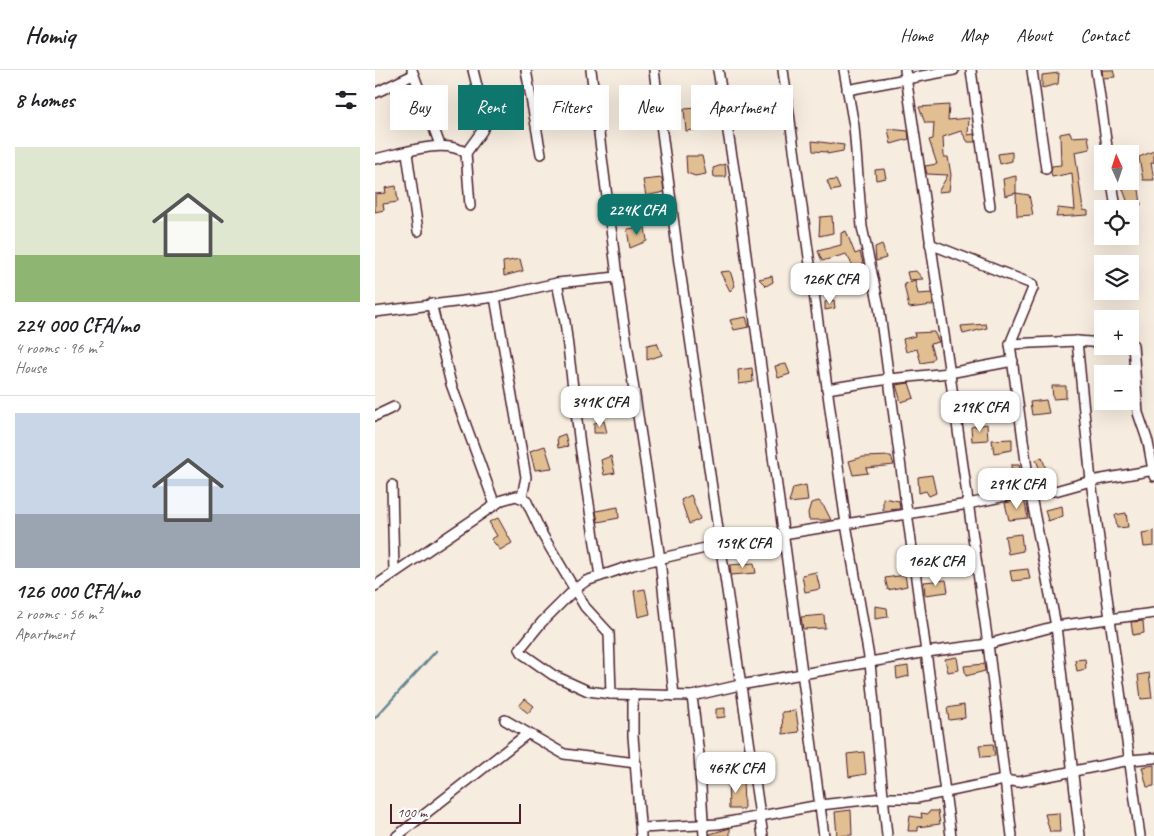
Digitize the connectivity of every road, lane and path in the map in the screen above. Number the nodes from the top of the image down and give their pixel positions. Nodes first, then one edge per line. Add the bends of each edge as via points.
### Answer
1 (473, 70) edge
2 (526, 70) edge
3 (591, 70) edge
4 (654, 70) edge
5 (718, 70) edge
6 (783, 70) edge
7 (844, 70) edge
8 (905, 70) edge
9 (954, 70) edge
10 (971, 70) edge
11 (1032, 70) edge
12 (1096, 70) edge
13 (412, 73) edge
14 (906, 80) junction
15 (847, 90) junction
16 (375, 93) edge
17 (440, 145) junction
18 (1106, 145) edge
19 (407, 153) junction
20 (466, 153) junction
21 (541, 154) dead end
22 (375, 158) edge
23 (1046, 169) dead end
24 (470, 206) dead end
25 (991, 206) dead end
26 (418, 231) dead end
27 (930, 244) junction
28 (617, 277) junction
29 (557, 282) junction
30 (495, 297) junction
31 (431, 303) junction
32 (375, 312) edge
33 (1077, 341) junction
34 (1094, 342) edge
35 (1011, 344) junction
36 (1134, 355) edge
37 (1013, 361) junction
38 (949, 374) junction
39 (889, 379) junction
40 (827, 390) junction
41 (394, 407) dead end
42 (375, 416) edge
43 (1154, 472) edge
44 (1091, 481) junction
45 (392, 484) dead end
46 (1030, 491) junction
47 (522, 497) junction
48 (968, 504) junction
49 (495, 505) junction
50 (908, 514) junction
51 (846, 524) junction
52 (784, 534) junction
53 (722, 544) junction
54 (660, 559) junction
55 (394, 572) junction
56 (600, 576) junction
57 (375, 586) edge
58 (575, 589) junction
59 (1154, 613) edge
60 (1110, 620) junction
61 (1056, 626) junction
62 (988, 644) junction
63 (927, 652) junction
64 (870, 663) junction
65 (803, 674) junction
66 (740, 685) junction
67 (611, 694) junction
68 (633, 694) junction
69 (674, 696) junction
70 (692, 696) junction
71 (505, 720) dead end
72 (527, 734) junction
73 (1154, 758) edge
74 (1130, 760) junction
75 (635, 763) junction
76 (1071, 772) junction
77 (1004, 780) junction
78 (946, 791) junction
79 (883, 798) junction
80 (820, 806) junction
81 (761, 817) junction
82 (703, 826) junction
83 (641, 832) edge
84 (397, 836) edge
85 (704, 836) edge
86 (763, 836) edge
87 (824, 836) edge
88 (887, 836) edge
89 (951, 836) edge
90 (1012, 836) edge
91 (1080, 836) edge
92 (1140, 836) edge

1 - 20 street via 486,122
2 - 21 street
3 - 28 street
4 - 53 street via 679,263
5 - 52 street
6 - 40 street
7 - 15 street
8 - 14 street
9 - 14 street
10 - 25 street
11 - 23 street
12 - 18 street
13 - 16 street
13 - 17 street
14 - 15 street
14 - 27 street
15 - 39 street via 854,126 862,227 879,306
17 - 19 street
17 - 20 street via 458,147
19 - 22 street
19 - 26 street
20 - 24 street
27 - 35 street via 1031,284 1032,292
27 - 38 street
28 - 29 street
28 - 54 street
29 - 30 street
29 - 56 street
30 - 31 street
30 - 47 street via 526,477
31 - 32 street
31 - 49 street via 451,384
33 - 34 street
33 - 35 street
33 - 44 street
35 - 37 street
36 - 43 street via 1138,413
37 - 38 street
37 - 46 street
38 - 39 street
38 - 48 street
39 - 40 street
39 - 50 street
40 - 51 street
41 - 42 street
43 - 44 street
44 - 46 street via 1055,491
44 - 60 street
45 - 55 street
46 - 48 street
46 - 61 street
47 - 49 street via 508,498
47 - 58 street via 530,505 542,534
48 - 50 street
48 - 62 street
49 - 55 street
50 - 51 street
50 - 63 street
51 - 52 street
51 - 64 street
52 - 53 street
52 - 65 street
53 - 54 street
53 - 66 street
54 - 56 street
54 - 69 street
55 - 57 street
56 - 58 street
58 - 67 street via 585,607 609,633
58 - 67 street via 520,649 564,681 588,691
59 - 60 street
60 - 61 street
60 - 74 street
61 - 62 street
61 - 76 street
62 - 63 street
62 - 77 street
63 - 64 street
63 - 78 street
64 - 65 street
64 - 79 street
65 - 66 street
65 - 80 street
66 - 70 street
66 - 81 street
67 - 68 street
68 - 69 street
68 - 75 street
69 - 70 street
70 - 82 street
71 - 72 street
72 - 75 street via 564,754
72 - 84 street
73 - 74 street
74 - 76 street
74 - 92 street
75 - 83 street
76 - 77 street via 1018,782
76 - 91 street
77 - 78 street
77 - 90 street
78 - 79 street via 917,798
78 - 89 street
79 - 80 street
79 - 88 street
80 - 81 street
80 - 87 street
81 - 82 street
81 - 86 street
82 - 83 street
82 - 85 street

